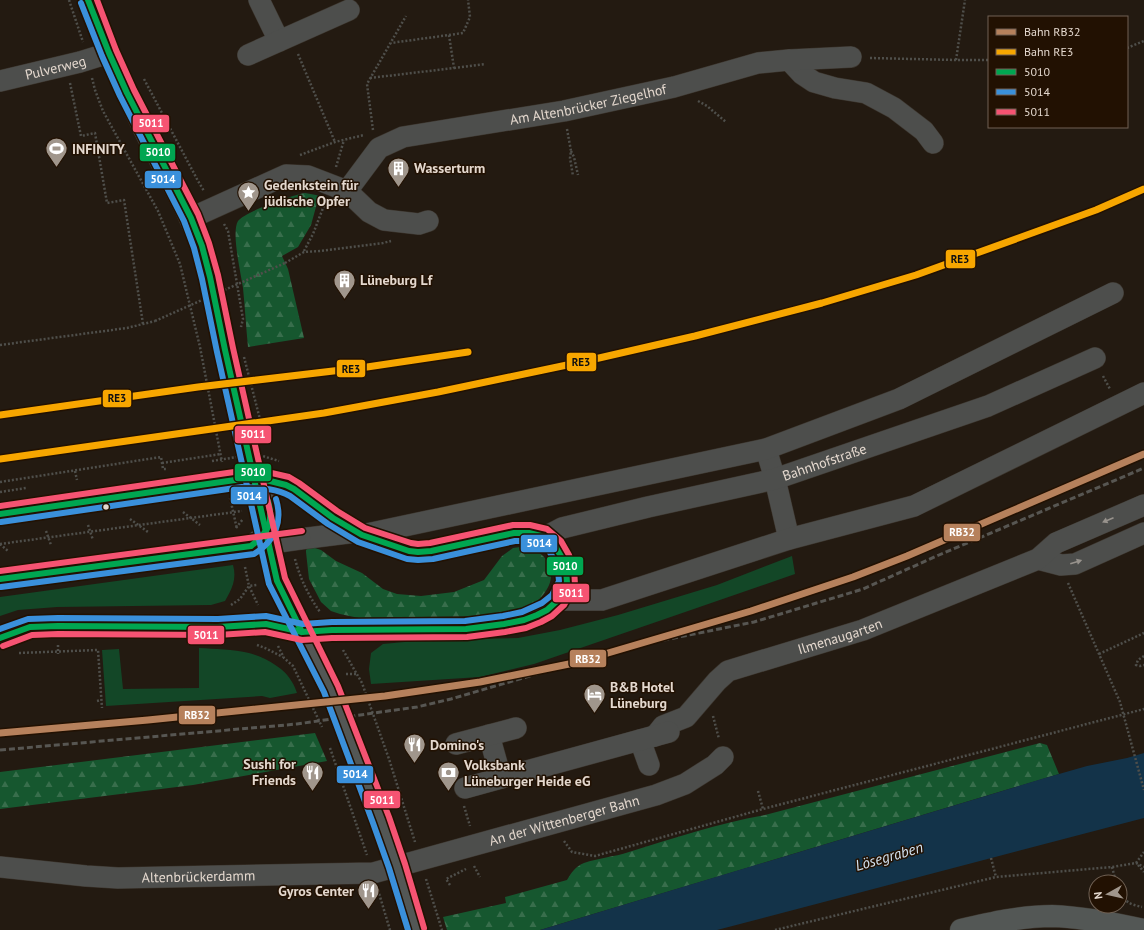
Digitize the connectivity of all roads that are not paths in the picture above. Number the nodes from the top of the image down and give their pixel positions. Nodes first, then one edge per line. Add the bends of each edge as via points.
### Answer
1 (259, 0) edge
2 (349, 10) dead end
3 (284, 39) junction
4 (109, 53) joint
5 (248, 55) dead end
6 (851, 57) road end
7 (789, 60) junction
8 (0, 80) edge
9 (933, 143) dead end
10 (347, 191) junction
11 (191, 218) junction
12 (428, 221) dead end
13 (1113, 293) dead end
14 (225, 350) tunnel mouth
15 (1095, 358) road end
16 (1144, 393) edge
17 (247, 447) tunnel mouth
18 (766, 449) junction
19 (775, 479) junction
20 (228, 481) junction
21 (1144, 505) edge
22 (0, 514) edge
23 (359, 533) junction
24 (1144, 533) edge
25 (545, 537) junction
26 (789, 539) junction
27 (240, 547) junction
28 (1038, 559) junction
29 (0, 579) edge
30 (558, 600) junction
31 (302, 632) junction
32 (0, 638) edge
33 (516, 728) dead end
34 (490, 735) junction
35 (655, 736) junction
36 (456, 744) dead end
37 (723, 756) road end
38 (649, 765) dead end
39 (501, 778) junction
40 (465, 788) dead end
41 (397, 866) junction
42 (0, 867) edge
43 (415, 927) edge
44 (961, 930) edge
45 (1144, 930) edge

1 - 3 street
2 - 3 street
3 - 5 street
4 - 8 street, Pulverweg
4 - 11 main road
6 - 7 street, Am Altenbrücker Ziegelhof
7 - 9 street via 814,82 866,93 894,108 924,131
7 - 10 street, Am Altenbrücker Ziegelhof via 758,63 674,87 564,111 403,137 380,148
10 - 11 street via 308,176 286,175
10 - 12 street via 369,212 384,220 419,224
11 - 14 main road via 210,277
13 - 18 street via 899,399
15 - 19 street, Bahnhofstraße via 988,406
16 - 26 street via 914,506
17 - 31 main road via 277,582
18 - 19 street
18 - 23 street
19 - 25 street, Bahnhofstraße via 562,528
19 - 26 street
20 - 22 street
20 - 23 street, bridge via 266,480 286,485 332,518
20 - 27 street, bridge via 260,490 270,507 271,519 268,530 260,539
21 -> 28 street, Ilmenaugarten via 1056,543
23 - 25 street via 399,548 418,552 514,533
23 - 27 street, bridge
28 -> 24 street via 1061,565 1075,564
25 - 30 street via 555,546 566,569 567,582
26 - 30 street via 602,600
27 - 29 street
28 - 35 street, Ilmenaugarten via 863,630 728,671 686,717 663,726
30 - 31 street via 547,610 524,620 466,629
31 - 32 street via 266,624 218,627 58,626 30,627
31 - 41 main road via 331,689
33 - 34 street
34 - 36 street
34 - 39 street
35 - 38 street
35 - 39 street
37 - 41 street, An der Wittenberger Bahn via 715,765 685,784 656,795
39 - 40 street
41 - 42 street, Altenbrückerdamm via 373,873 118,878
41 - 43 main road
44 - 45 main road via 1016,918 1052,916

